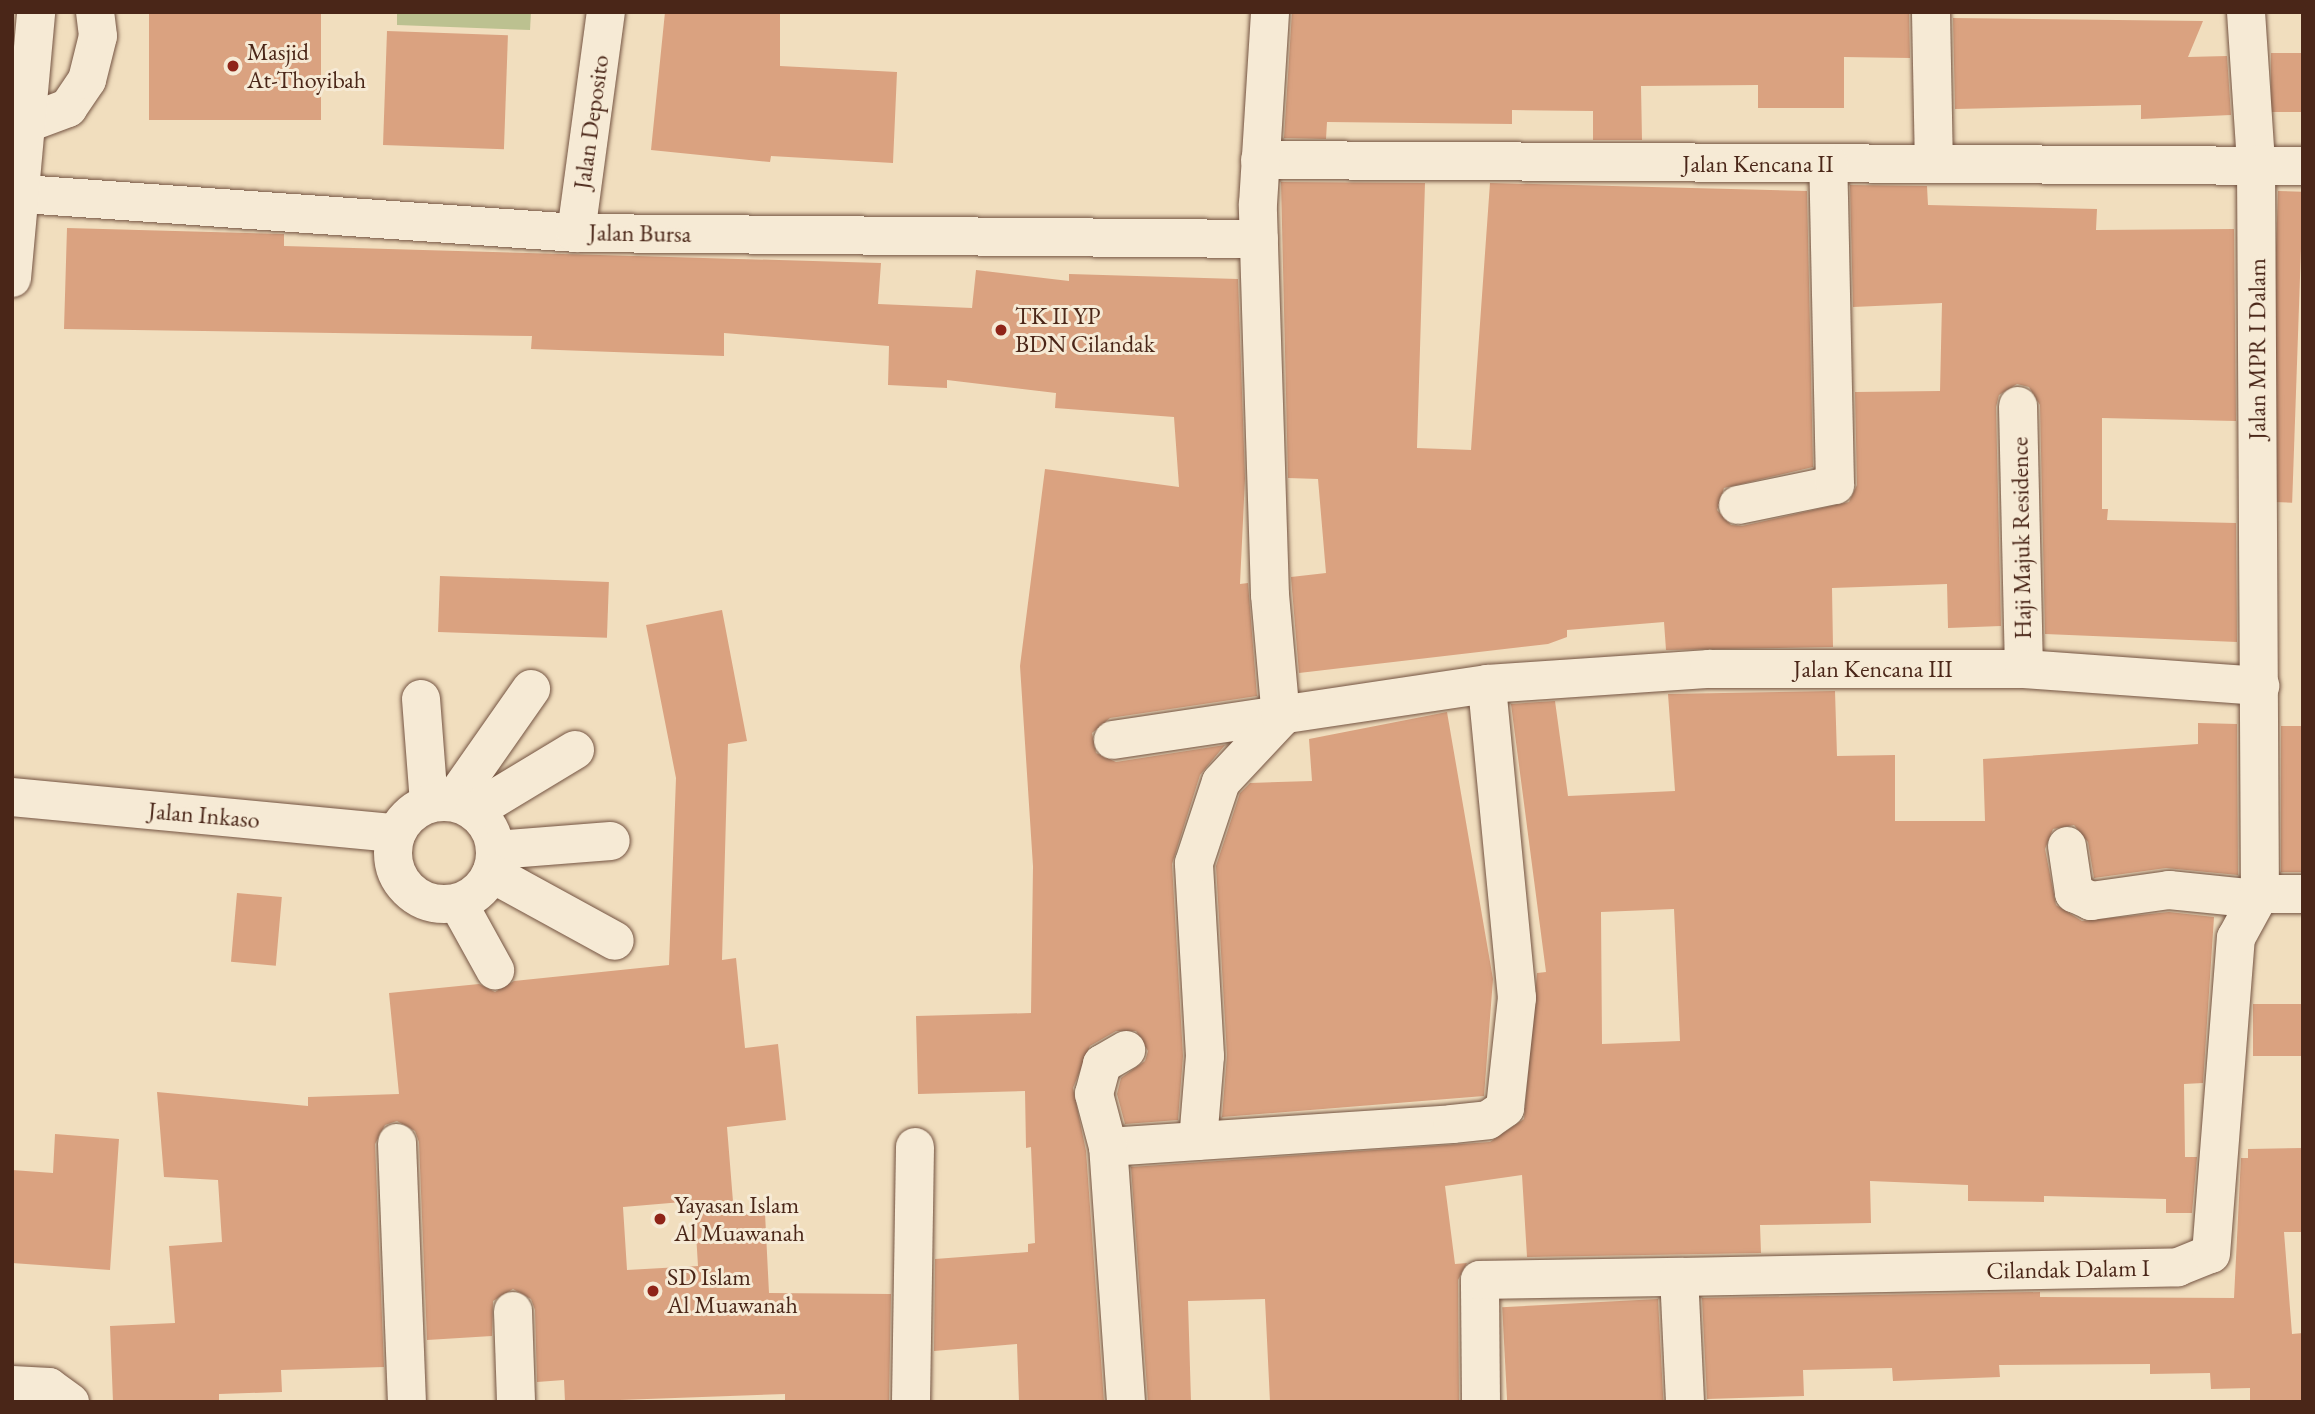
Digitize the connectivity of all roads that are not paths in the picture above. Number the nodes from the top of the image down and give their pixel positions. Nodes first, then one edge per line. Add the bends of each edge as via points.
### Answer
1 (36, 12) edge
2 (95, 12) edge
3 (606, 12) edge
4 (1270, 12) edge
5 (1931, 12) edge
6 (2246, 12) edge
7 (28, 123) junction
8 (1260, 160) junction
9 (1828, 164) junction
10 (1934, 164) junction
11 (2256, 164) junction
12 (2303, 166) edge
13 (23, 194) junction
14 (14, 231) edge
15 (576, 233) junction
16 (1259, 239) junction
17 (12, 278) edge
18 (2018, 406) dead end
19 (1738, 505) dead end
20 (2024, 669) junction
21 (1487, 684) junction
22 (2260, 686) junction
23 (531, 689) dead end
24 (421, 699) dead end
25 (1281, 718) junction
26 (1113, 740) dead end
27 (575, 750) dead end
28 (12, 797) edge
29 (452, 806) junction
30 (396, 833) junction
31 (611, 841) dead end
32 (2067, 846) dead end
33 (493, 861) junction
34 (2303, 894) edge
35 (2258, 896) junction
36 (458, 902) junction
37 (614, 941) dead end
38 (495, 970) dead end
39 (1126, 1050) dead end
40 (1198, 1141) junction
41 (397, 1143) dead end
42 (915, 1147) dead end
43 (1108, 1147) junction
44 (1679, 1276) junction
45 (513, 1311) dead end
46 (12, 1385) edge
47 (70, 1402) edge
48 (407, 1402) edge
49 (516, 1402) edge
50 (911, 1402) edge
51 (1126, 1402) edge
52 (1481, 1402) edge
53 (1685, 1402) edge

1 - 7 street
2 - 7 street via 98,36 87,79 68,108
3 - 15 street, Jalan Deposito
4 - 8 street
5 - 10 street
6 - 11 street, Jalan MPR I Dalam
7 - 13 street
8 - 9 street, Jalan Kencana II
8 - 16 street
9 - 10 street, Jalan Kencana II
9 - 19 street via 1835,485
10 - 11 street, Jalan Kencana II
11 - 12 street, Jalan Kencana II
11 - 22 street, Jalan MPR I Dalam
13 - 14 street
13 - 15 street, Jalan Bursa
14 - 17 street
15 - 16 street, Jalan Bursa
16 - 25 street via 1270,595
18 - 20 street, Haji Majuk Residence
20 - 21 street, Jalan Kencana III via 1709,669
20 - 22 street, Jalan Kencana III
21 - 25 street, Jalan Kencana III
21 - 40 street via 1517,998 1505,1108 1488,1120 1452,1124
22 - 35 street
23 - 29 street
24 - 29 street
25 - 26 street, Jalan Kencana III
25 - 40 street via 1221,782 1194,863 1205,1056
27 - 29 street
28 - 30 street, Jalan Inkaso
29 - 30 street via 409,815
29 - 33 street via 489,828
30 - 36 street via 392,856 414,895
31 - 33 street
32 - 35 street via 2074,893 2091,901 2169,890
33 - 36 street
33 - 37 street
34 - 35 street
35 - 44 street, Cilandak Dalam I via 2235,938 2211,1254 2178,1267
36 - 38 street
39 - 43 street via 1101,1064 1094,1084
40 - 43 street
41 - 48 street
42 - 50 street
43 - 51 street
44 - 52 street via 1480,1280
44 - 53 street
45 - 49 street
46 - 47 street via 49,1387

